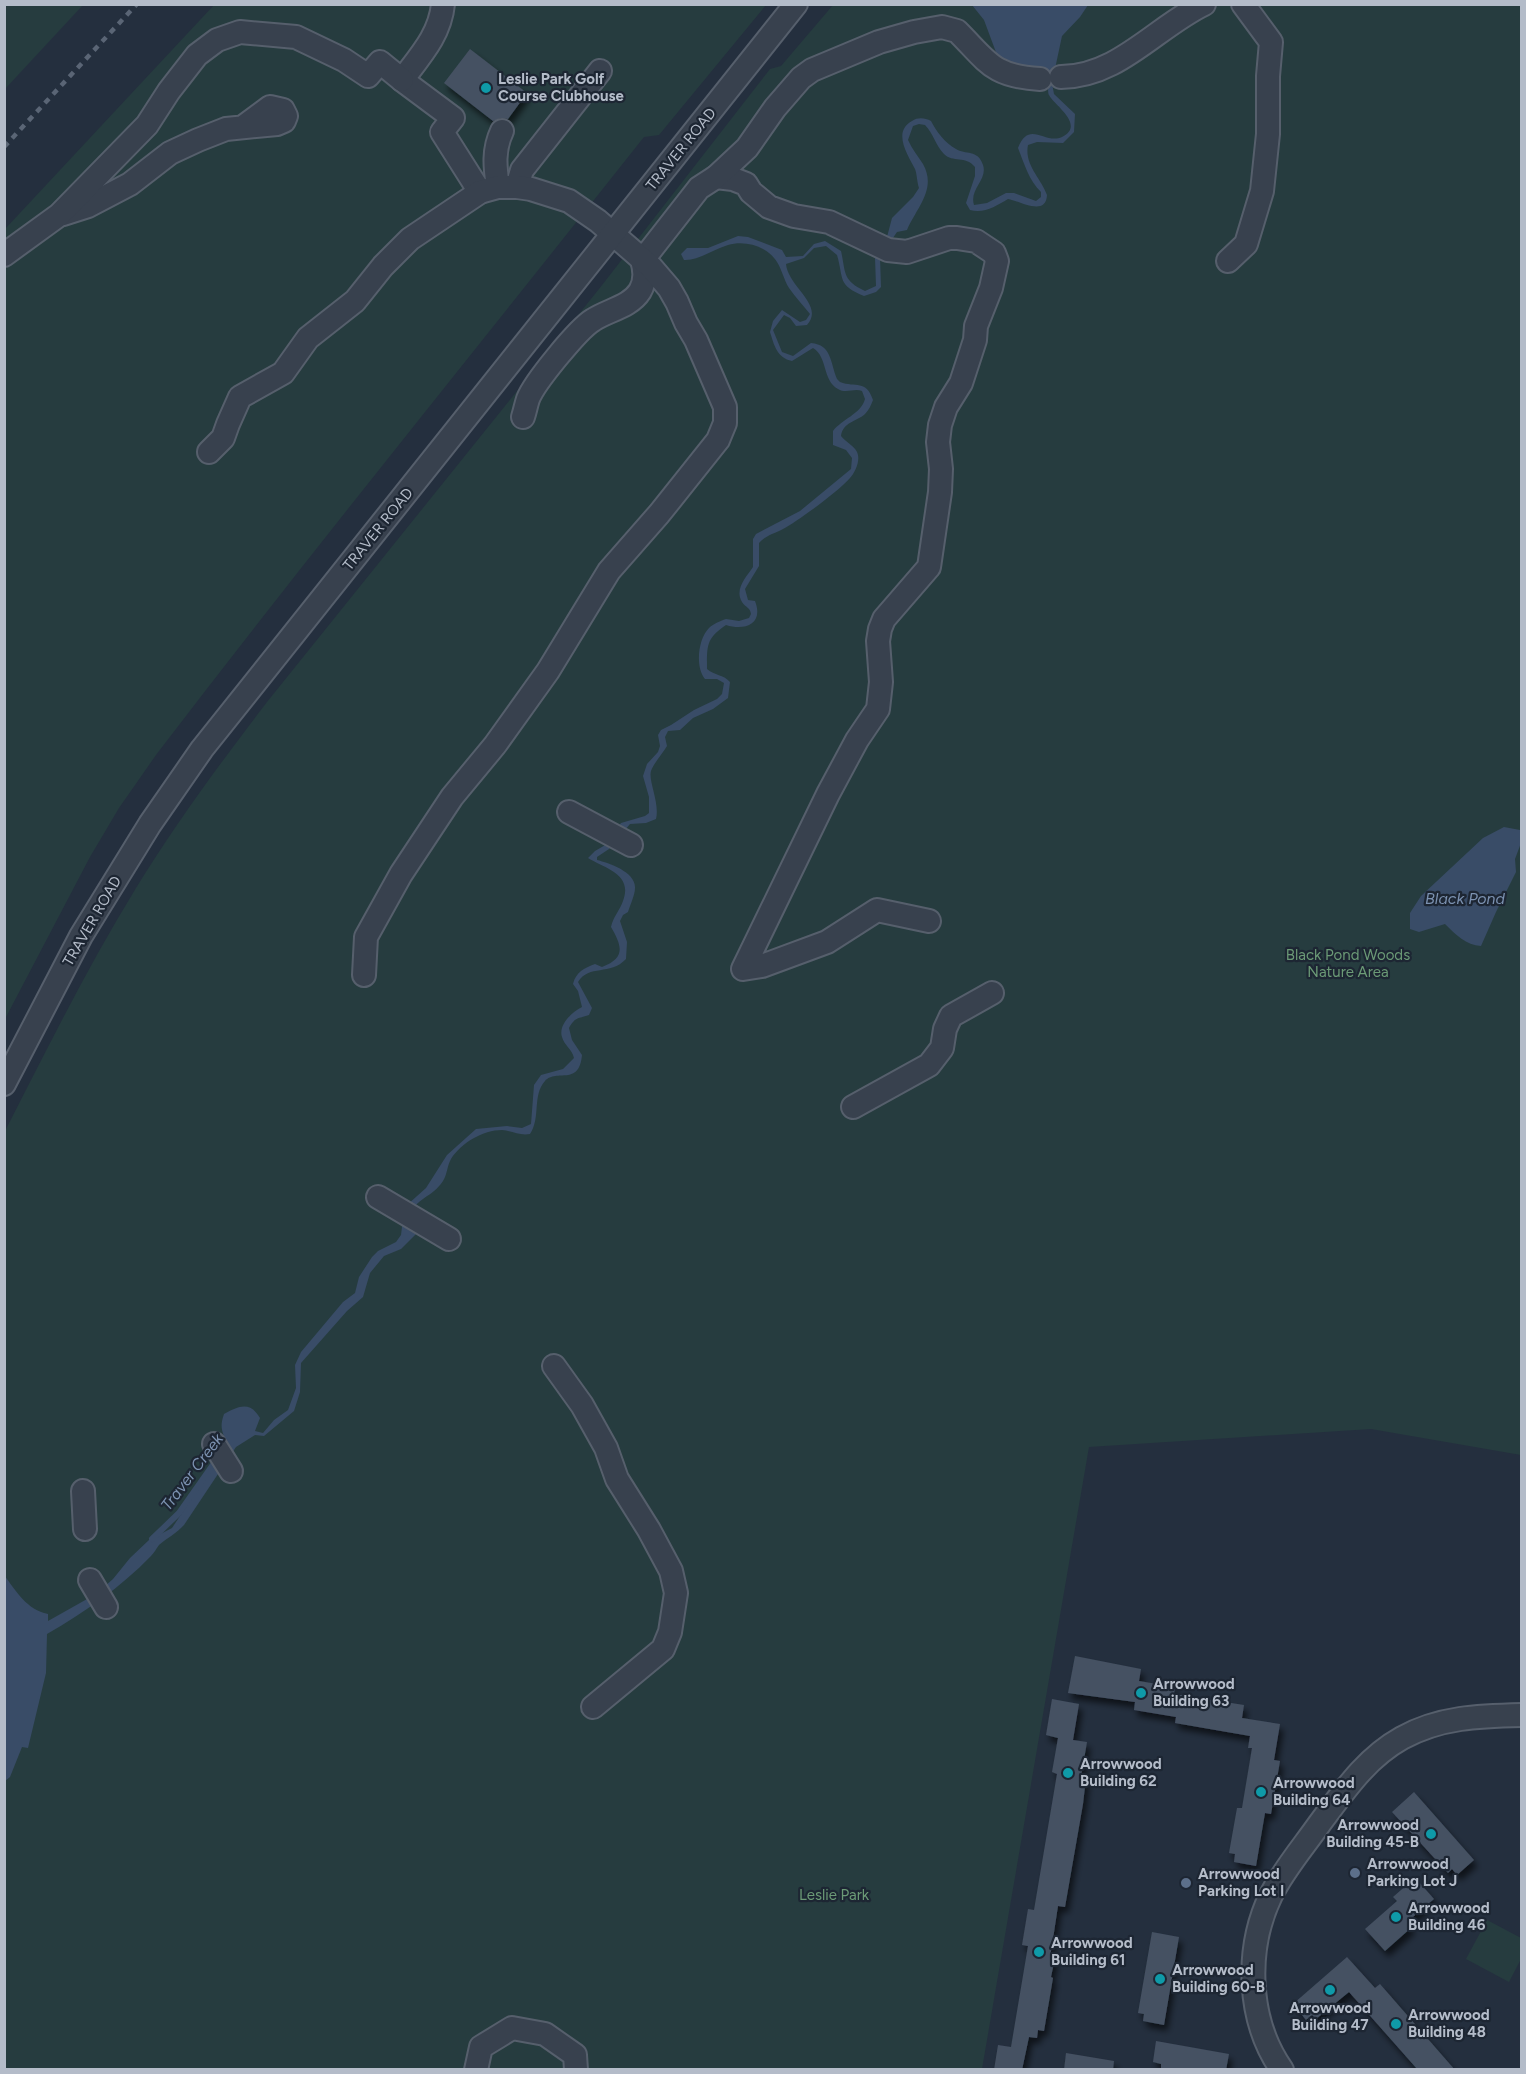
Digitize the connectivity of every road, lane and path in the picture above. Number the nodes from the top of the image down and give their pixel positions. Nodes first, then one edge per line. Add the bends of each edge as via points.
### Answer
1 (442, 4) edge
2 (796, 4) edge
3 (1204, 4) edge
4 (1243, 4) edge
5 (600, 71) dead end
6 (402, 80) junction
7 (243, 127) dead end
8 (502, 131) dead end
9 (747, 148) junction
10 (716, 177) junction
11 (746, 184) junction
12 (498, 189) junction
13 (59, 215) junction
14 (613, 234) junction
15 (4, 255) edge
16 (640, 257) junction
17 (1228, 261) dead end
18 (523, 417) dead end
19 (209, 452) dead end
20 (569, 812) dead end
21 (631, 845) dead end
22 (929, 921) dead end
23 (364, 975) dead end
24 (992, 993) dead end
25 (4, 1084) edge
26 (853, 1107) dead end
27 (378, 1197) dead end
28 (449, 1239) dead end
29 (554, 1366) dead end
30 (214, 1444) dead end
31 (231, 1471) dead end
32 (83, 1491) dead end
33 (85, 1529) dead end
34 (90, 1580) dead end
35 (106, 1607) dead end
36 (593, 1707) dead end
37 (1521, 1714) edge
38 (476, 2070) edge
39 (576, 2070) edge
40 (1282, 2070) edge

1 - 6 street via 431,42
2 - 14 street, TRAVER ROAD
3 - 9 street via 1106,67 1084,75 1020,77 1000,72 950,28 879,42 801,78
4 - 17 street via 1271,42 1268,134 1262,191 1246,244
5 - 12 street via 522,170
6 - 12 street via 453,118 442,132
6 - 13 street via 380,62 368,76 296,37 240,33 218,40 197,55 147,125
7 - 13 street via 225,129 170,153 130,184 88,206
8 - 12 street via 495,159
9 - 10 street
9 - 11 street
10 - 11 street
10 - 16 street via 699,188 649,252
11 - 22 street via 769,207 829,222 879,245 907,252 957,238 976,241 994,253 997,261 961,383 940,425 940,492 929,567 880,629 878,709 828,794 742,969 762,966 827,942 877,910
12 - 14 street via 548,194 569,201
12 - 19 street via 410,240 355,301 308,338 283,373 240,397 224,438
13 - 15 street
14 - 16 street
14 - 25 street, TRAVER ROAD via 202,749 81,936
16 - 18 street via 645,271 641,290 633,300 591,321 567,345 528,398
16 - 23 street via 669,288 696,340 725,407 722,432 609,571 548,671 445,807 366,937
20 - 21 street
24 - 26 street via 951,1016 942,1048 929,1065
27 - 28 street
29 - 36 street via 606,1448 617,1479 671,1571 676,1593 663,1649
30 - 31 street
32 - 33 street
34 - 35 street
37 - 40 street via 1447,1720 1402,1738 1356,1775 1284,1873 1263,1915 1254,1967 1257,2013
38 - 39 street via 482,2048 512,2028 545,2034 575,2055

